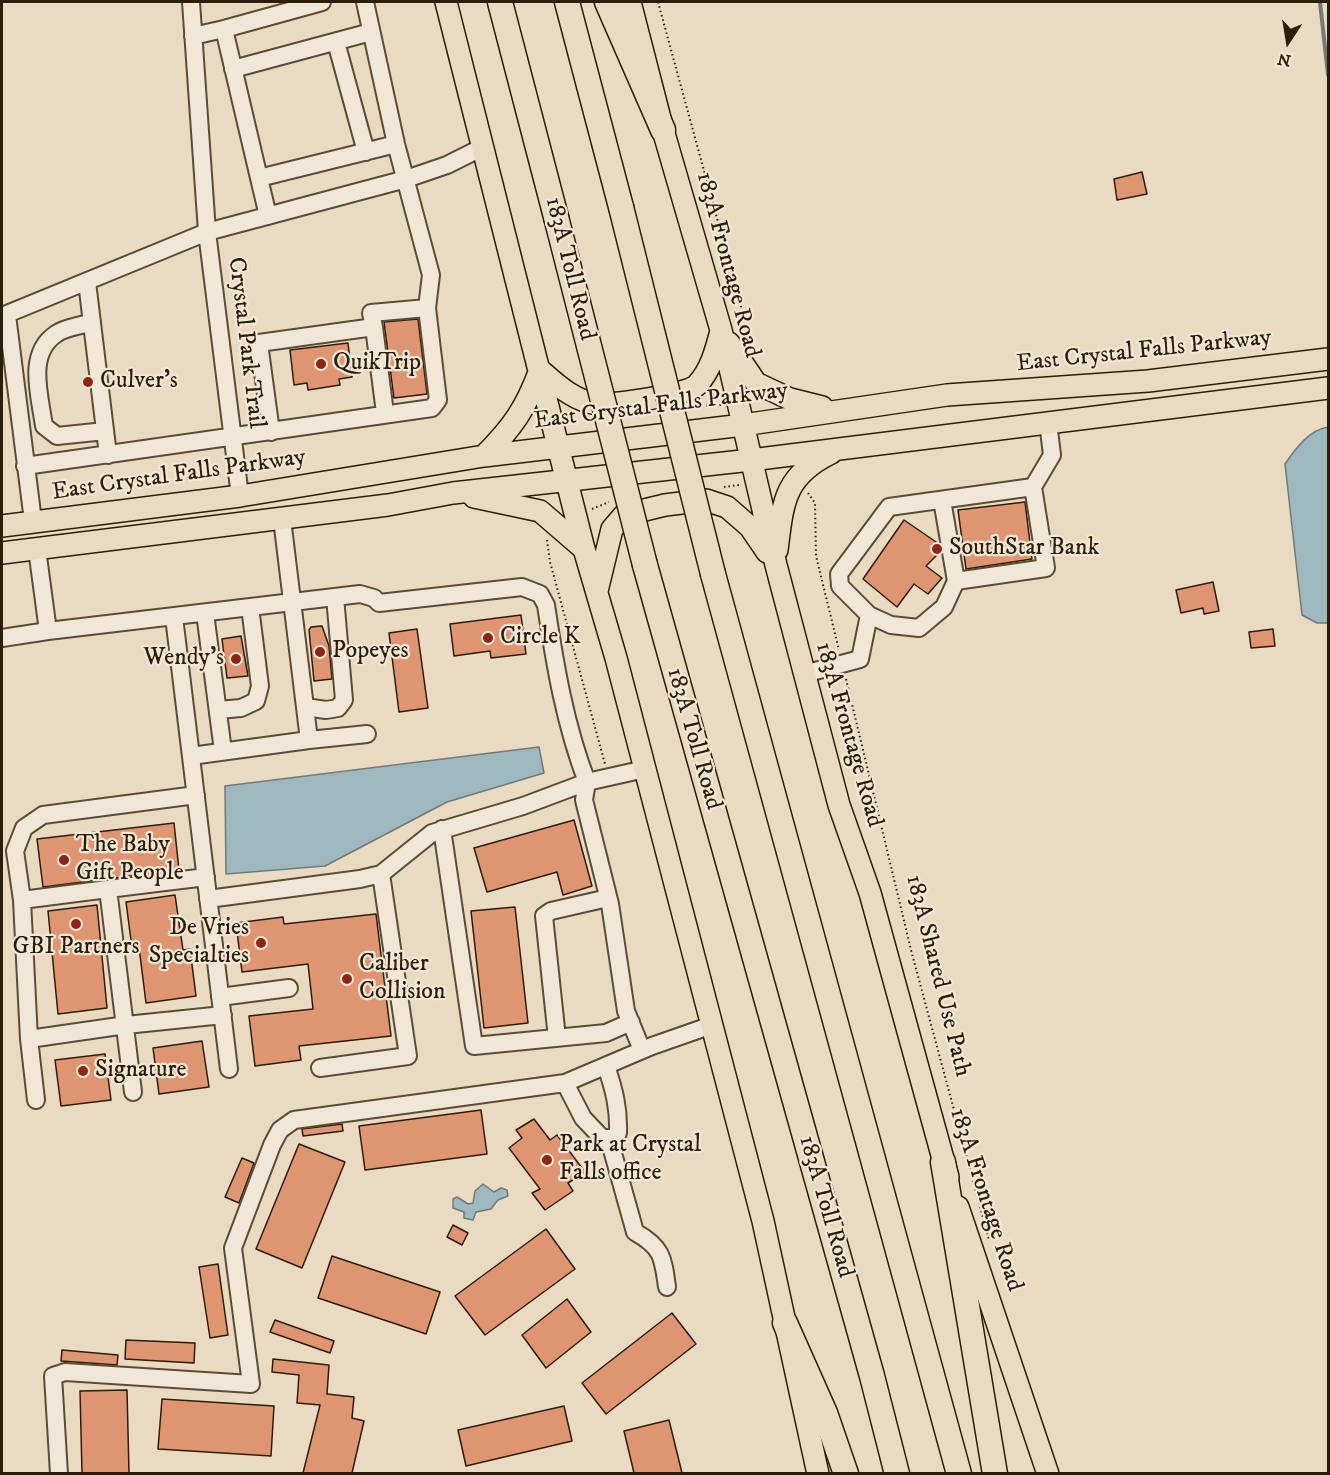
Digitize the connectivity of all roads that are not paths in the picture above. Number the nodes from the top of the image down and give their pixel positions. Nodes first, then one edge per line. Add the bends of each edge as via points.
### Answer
1 (191, 2) edge
2 (322, 2) edge
3 (365, 2) edge
4 (446, 2) edge
5 (500, 2) edge
6 (567, 2) edge
7 (607, 2) edge
8 (630, 2) edge
9 (224, 29) junction
10 (371, 32) junction
11 (193, 36) junction
12 (336, 42) junction
13 (233, 69) junction
14 (663, 130) junction
15 (396, 144) junction
16 (483, 147) junction
17 (366, 152) junction
18 (258, 178) junction
19 (406, 179) junction
20 (268, 216) junction
21 (207, 232) junction
22 (87, 282) junction
23 (427, 308) junction
24 (4, 315) edge
25 (92, 322) junction
26 (374, 327) junction
27 (721, 330) junction
28 (1329, 359) edge
29 (540, 370) junction
30 (1329, 388) edge
31 (1045, 389) junction
32 (832, 410) junction
33 (385, 413) junction
34 (1048, 422) junction
35 (743, 425) junction
36 (105, 431) junction
37 (271, 432) junction
38 (233, 438) junction
39 (559, 446) junction
40 (844, 447) junction
41 (108, 455) junction
42 (484, 456) junction
43 (751, 460) junction
44 (25, 466) junction
45 (567, 479) junction
46 (1033, 487) junction
47 (453, 493) junction
48 (240, 496) junction
49 (942, 500) junction
50 (282, 519) junction
51 (33, 522) junction
52 (2, 526) edge
53 (38, 549) junction
54 (584, 549) junction
55 (2, 553) edge
56 (776, 565) junction
57 (956, 580) junction
58 (597, 593) junction
59 (334, 597) junction
60 (292, 602) junction
61 (250, 607) junction
62 (206, 613) junction
63 (869, 615) junction
64 (174, 617) junction
65 (48, 631) junction
66 (2, 638) edge
67 (804, 674) junction
68 (305, 707) junction
69 (218, 710) junction
70 (367, 734) dead end
71 (309, 740) junction
72 (223, 751) junction
73 (191, 756) junction
74 (645, 769) junction
75 (587, 782) junction
76 (196, 795) junction
77 (442, 829) junction
78 (381, 874) junction
79 (206, 877) junction
80 (108, 889) junction
81 (208, 898) junction
82 (609, 898) junction
83 (22, 900) junction
84 (290, 988) dead end
85 (220, 997) junction
86 (223, 1015) junction
87 (631, 1022) junction
88 (126, 1025) junction
89 (712, 1025) junction
90 (557, 1038) junction
91 (29, 1040) junction
92 (642, 1050) junction
93 (606, 1066) junction
94 (320, 1068) dead end
95 (229, 1069) dead end
96 (565, 1083) junction
97 (133, 1092) dead end
98 (36, 1100) dead end
99 (609, 1139) junction
100 (944, 1162) junction
101 (667, 1287) dead end
102 (785, 1323) junction
103 (59, 1473) edge
104 (818, 1473) edge
105 (846, 1473) edge
106 (897, 1473) edge
107 (959, 1473) edge
108 (995, 1473) edge
109 (1048, 1473) edge

1 - 11 street, Crystal Park Trail
2 - 9 street
3 - 10 street
4 - 16 main road
5 - 106 highway, 183A Toll Road, bridge via 645,565
6 - 107 highway, bridge via 714,574
7 - 14 highway
8 - 14 main road, 183A Frontage Road
9 - 11 street
9 - 13 street
10 - 12 street
10 - 15 street
11 - 21 street, Crystal Park Trail
12 - 13 street
12 - 17 street
13 - 18 street
14 - 27 main road, 183A Frontage Road
15 - 17 street
15 - 19 street
16 - 19 street
16 - 29 main road
17 - 18 street
18 - 20 street
19 - 20 street
19 - 23 street via 431,275
20 - 21 street
21 - 22 street
21 - 38 street, Crystal Park Trail
22 - 24 street
22 - 25 street
23 - 26 street via 371,313
23 - 33 street via 438,400 432,408
24 - 44 street
25 - 36 street
25 - 36 street via 57,333 42,348 37,364 44,426 57,436
26 - 33 street
26 - 37 street via 259,343
27 - 29 main road via 707,371 695,387 661,397 597,404 567,393
27 - 32 main road via 756,383 790,399
27 - 35 main road, 183A Frontage Road
28 - 31 main road, East Crystal Falls Parkway
29 - 39 main road
29 - 42 main road via 528,403 512,428
30 - 34 main road
31 - 32 main road, East Crystal Falls Parkway via 947,394
31 - 34 main road
32 - 35 main road, East Crystal Falls Parkway
33 - 37 street
34 - 40 main road
34 - 46 street via 1052,455
35 - 39 main road, East Crystal Falls Parkway
35 - 43 main road, 183A Frontage Road
36 - 41 street
37 - 38 street
38 - 41 street
38 - 48 street, Crystal Park Trail
39 - 42 main road, East Crystal Falls Parkway
39 - 45 main road
40 - 43 main road
40 - 56 main road via 817,460 793,482 785,496
41 - 44 street
42 - 48 main road, East Crystal Falls Parkway
43 - 45 main road
43 - 56 main road, 183A Frontage Road
44 - 51 street
45 - 47 main road
45 - 54 main road
46 - 49 street
46 - 57 street via 1046,568
47 - 50 main road
47 - 54 main road via 540,510
48 - 51 main road, East Crystal Falls Parkway
49 - 57 street
49 - 63 street via 889,507 839,574 840,586
50 - 53 main road
50 - 60 street
51 - 52 main road, East Crystal Falls Parkway
51 - 53 main road
53 - 55 main road
53 - 65 street
54 - 58 main road
56 - 58 main road via 750,527 727,507 706,500 665,505 624,515 612,529
56 - 67 main road, 183A Frontage Road
57 - 63 street via 944,607 919,628 891,625
58 - 74 main road
59 - 60 street
59 - 68 street via 344,700 338,708
59 - 75 street via 360,594 379,603 522,587 540,594 546,605 575,750
60 - 61 street
60 - 68 street
61 - 62 street
61 - 69 street via 260,686 256,701 241,708
62 - 64 street
62 - 69 street
63 - 67 street via 860,659
64 - 65 street
64 - 73 street
65 - 66 street
67 - 100 main road, 183A Frontage Road via 838,804 870,893
68 - 71 street
69 - 72 street
70 - 71 street
71 - 72 street
72 - 73 street
73 - 76 street
74 - 75 street
74 - 89 main road
75 - 77 street via 523,806
75 - 82 street via 584,800
76 - 79 street
76 - 83 street via 43,815 24,828 15,851
77 - 78 street
77 - 90 street via 474,1046
78 - 81 street
78 - 94 street via 408,1056
79 - 80 street
79 - 81 street
80 - 83 street
80 - 88 street
81 - 85 street
82 - 87 street via 626,1011
82 - 90 street via 544,916
83 - 91 street
84 - 85 street
85 - 86 street
86 - 88 street
86 - 95 street
87 - 90 street via 606,1033
87 - 92 street
88 - 91 street
88 - 97 street
89 - 92 street
89 - 102 main road
91 - 98 street
92 - 93 street
93 - 96 street
93 - 99 street via 618,1118 618,1133
96 - 99 street via 583,1118 602,1138
96 - 103 street via 324,1114 294,1120 280,1130 233,1248 251,1384 65,1372 54,1376
99 - 101 street via 635,1232 655,1244 665,1267
100 - 108 highway
100 - 109 main road, 183A Frontage Road
102 - 104 main road
102 - 105 highway via 825,1413

